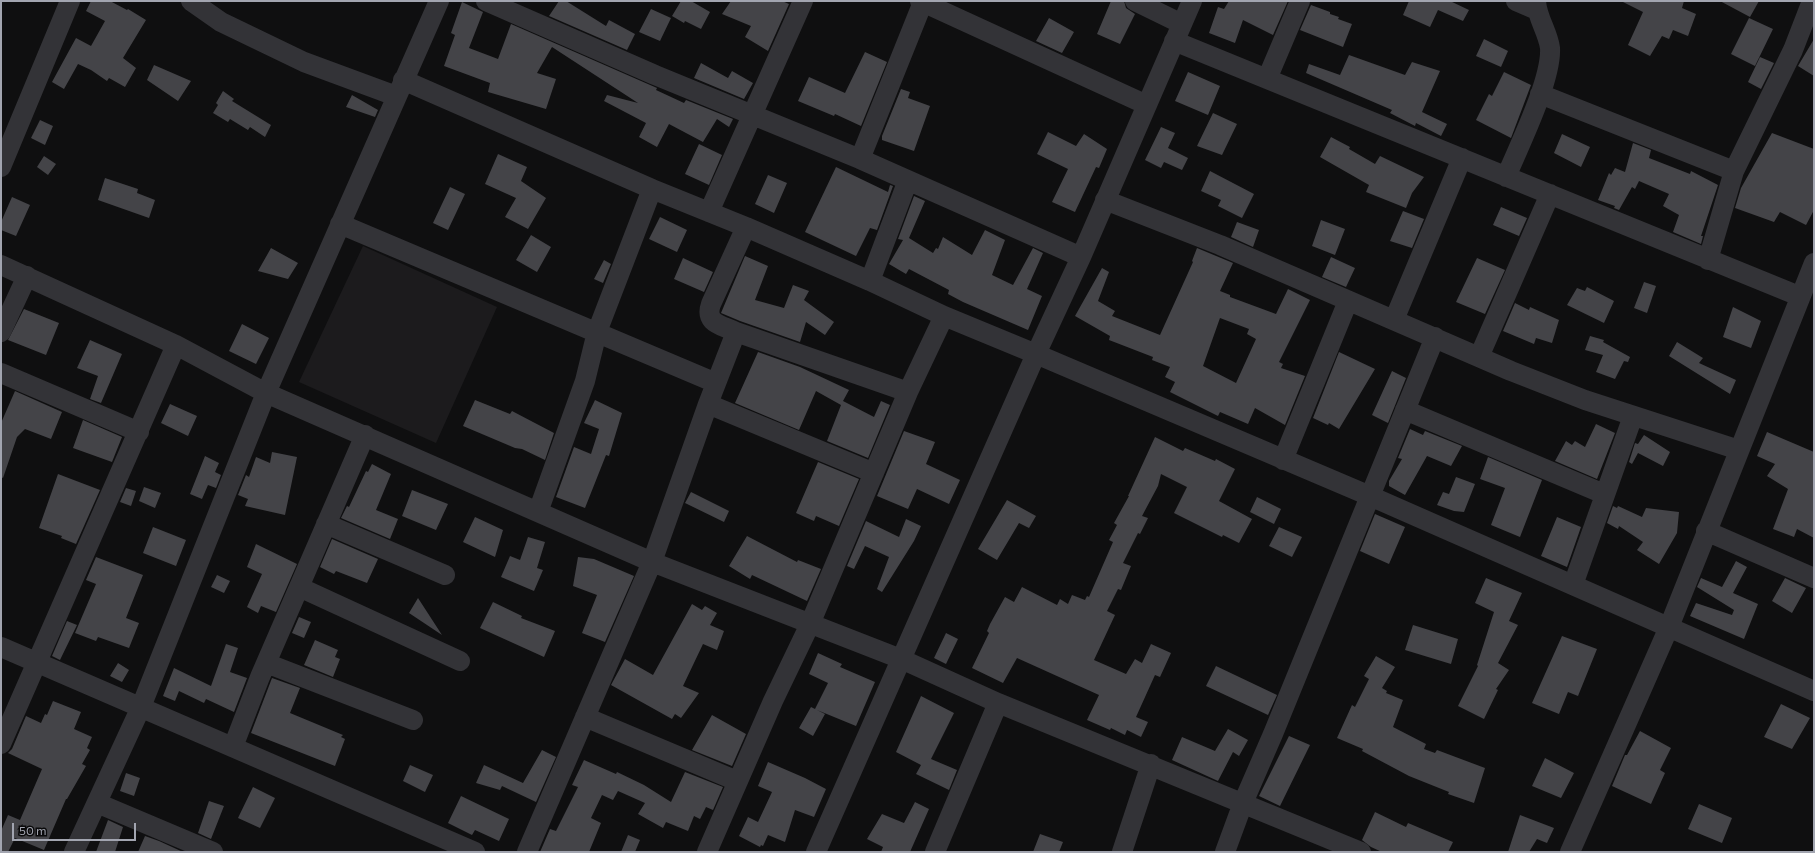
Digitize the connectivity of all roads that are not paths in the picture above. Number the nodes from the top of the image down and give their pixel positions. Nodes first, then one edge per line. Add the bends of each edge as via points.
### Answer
1 (70, 1) edge
2 (191, 1) edge
3 (486, 1) edge
4 (803, 1) edge
5 (1135, 1) edge
6 (1192, 1) edge
7 (1300, 1) edge
8 (1516, 1) edge
9 (1812, 1) edge
10 (436, 2) edge
11 (922, 2) edge
12 (1536, 5) edge
13 (1178, 32) junction
14 (1267, 79) junction
15 (400, 88) junction
16 (1540, 94) junction
17 (1147, 105) junction
18 (752, 115) junction
19 (1462, 158) junction
20 (860, 159) junction
21 (1, 167) edge
22 (1734, 172) junction
23 (1506, 176) junction
24 (908, 180) junction
25 (652, 189) junction
26 (1550, 194) junction
27 (1105, 200) junction
28 (709, 212) junction
29 (340, 224) junction
30 (746, 227) junction
31 (1081, 257) junction
32 (1708, 260) junction
33 (1814, 263) edge
34 (1, 265) edge
35 (26, 276) junction
36 (870, 281) junction
37 (1799, 296) junction
38 (1348, 300) junction
39 (944, 316) junction
40 (1394, 320) junction
41 (1, 332) edge
42 (597, 332) junction
43 (736, 332) junction
44 (1435, 337) junction
45 (176, 345) junction
46 (1036, 354) junction
47 (1479, 357) junction
48 (1, 373) edge
49 (716, 383) junction
50 (908, 392) junction
51 (266, 393) junction
52 (708, 404) junction
53 (1405, 410) junction
54 (1633, 416) junction
55 (139, 432) junction
56 (365, 435) junction
57 (1739, 450) junction
58 (1283, 460) junction
59 (874, 473) junction
60 (1604, 494) junction
61 (1370, 496) junction
62 (538, 512) junction
63 (326, 524) junction
64 (1706, 531) junction
65 (652, 562) junction
66 (445, 575) dead end
67 (1814, 578) edge
68 (1573, 585) junction
69 (299, 587) junction
70 (810, 624) junction
71 (1669, 627) junction
72 (1, 647) edge
73 (901, 659) junction
74 (460, 660) dead end
75 (36, 662) junction
76 (266, 663) junction
77 (1814, 690) edge
78 (998, 703) junction
79 (141, 707) junction
80 (585, 717) junction
81 (413, 720) dead end
82 (1, 744) edge
83 (233, 746) junction
84 (1151, 764) junction
85 (737, 781) junction
86 (96, 803) junction
87 (1243, 803) junction
88 (439, 845) edge
89 (180, 846) edge
90 (74, 852) edge
91 (213, 852) edge
92 (475, 852) edge
93 (527, 852) edge
94 (706, 852) edge
95 (816, 852) edge
96 (935, 852) edge
97 (1122, 852) edge
98 (1225, 852) edge
99 (1361, 852) edge
100 (1570, 852) edge

1 - 21 street
2 - 15 street via 221,22 304,62
3 - 18 street
4 - 18 street
5 - 13 street
6 - 13 street
7 - 14 street
8 - 12 street
9 - 22 street via 1793,50
10 - 15 street
11 - 17 street
11 - 20 street
12 - 16 street via 1550,46 1550,60
13 - 14 street
13 - 17 street
14 - 19 street
15 - 25 street
15 - 29 street
16 - 22 street
16 - 23 street
17 - 27 street
18 - 20 street
18 - 28 street
19 - 23 street
19 - 40 street
20 - 24 street
22 - 32 street
23 - 26 street
24 - 31 street
24 - 36 street
25 - 28 street
25 - 42 street
26 - 32 street
26 - 47 street
27 - 31 street
27 - 38 street via 1220,245
28 - 30 street
29 - 42 street
29 - 51 street
30 - 36 street
30 - 43 street via 708,313 714,322
31 - 46 street
32 - 37 street
33 - 37 street
34 - 35 street
35 - 41 street
35 - 45 street
36 - 39 street
37 - 57 street
38 - 40 street
38 - 58 street
39 - 46 street
39 - 50 street
40 - 44 street
42 - 49 street
42 - 62 street via 585,381
43 - 49 street
43 - 50 street
44 - 47 street
44 - 53 street
45 - 51 street
45 - 55 street
46 - 58 street
46 - 73 street
47 - 54 street via 1585,400
48 - 55 street
49 - 52 street
50 - 59 street
51 - 56 street
51 - 79 street
52 - 59 street
52 - 65 street
53 - 60 street
53 - 61 street
54 - 57 street
54 - 60 street
55 - 75 street
56 - 62 street
56 - 63 street
57 - 64 street
58 - 61 street
59 - 70 street
60 - 68 street
61 - 68 street
61 - 87 street
62 - 65 street
63 - 66 street
63 - 69 street
64 - 67 street
64 - 71 street
65 - 70 street
65 - 80 street
68 - 71 street
69 - 74 street
69 - 76 street
70 - 73 street
70 - 85 street
71 - 77 street
71 - 100 street
72 - 75 street
73 - 78 street
73 - 95 street
75 - 79 street
75 - 82 street
76 - 81 street
76 - 83 street
78 - 84 street
78 - 96 street
79 - 83 street
79 - 86 street
80 - 85 street
80 - 93 street
83 - 88 street
84 - 87 street
84 - 97 street
85 - 94 street
86 - 89 street
86 - 90 street
87 - 98 street
87 - 99 street
88 - 92 street
89 - 91 street

